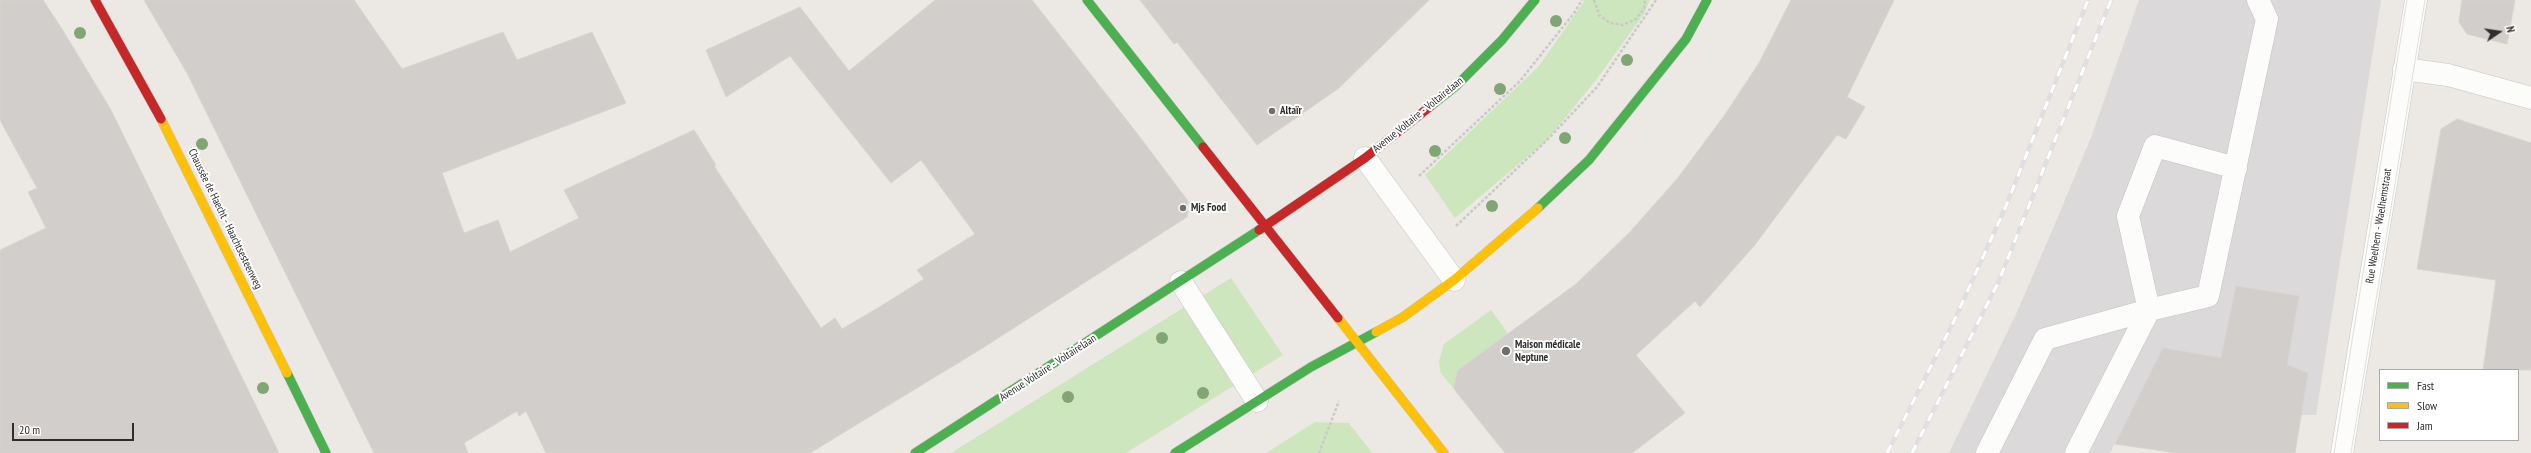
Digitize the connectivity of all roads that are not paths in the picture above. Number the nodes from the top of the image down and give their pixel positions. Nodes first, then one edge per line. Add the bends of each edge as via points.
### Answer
1 (95, 0) edge
2 (1087, 0) edge
3 (1535, 0) edge
4 (1707, 0) edge
5 (2258, 0) edge
6 (2416, 0) edge
7 (2404, 69) junction
8 (2531, 98) edge
9 (1365, 158) junction
10 (2236, 168) junction
11 (1265, 226) junction
12 (1454, 280) junction
13 (1181, 282) junction
14 (2149, 310) junction
15 (1356, 342) junction
16 (1257, 401) junction
17 (326, 453) edge
18 (915, 453) edge
19 (1175, 453) edge
20 (1444, 453) edge
21 (1987, 453) edge
22 (2076, 453) edge
23 (2342, 453) edge

1 - 17 street, Chaussée de Haecht - Haachtsesteenweg via 174,142
2 - 11 street
3 - 9 street, Avenue Voltaire - Voltairelaan via 1502,40 1456,86
4 - 12 street via 1686,39 1589,160 1523,223
5 - 10 street via 2267,19
6 - 7 street, Rue Waelhem - Waelhemstraat
7 - 8 street via 2448,75
7 - 23 street, Rue Waelhem - Waelhemstraat
9 - 11 street, Avenue Voltaire - Voltairelaan
9 - 12 street, Avenue Voltaire - Voltairelaan
10 - 14 street via 2208,296
10 - 14 street via 2155,146 2128,216
11 - 13 street, Avenue Voltaire - Voltairelaan
11 - 15 street
12 - 15 street via 1403,317
13 - 16 street
13 - 18 street, Avenue Voltaire - Voltairelaan
14 - 21 street via 2046,339
14 - 22 street
15 - 16 street
15 - 20 street
16 - 19 street

